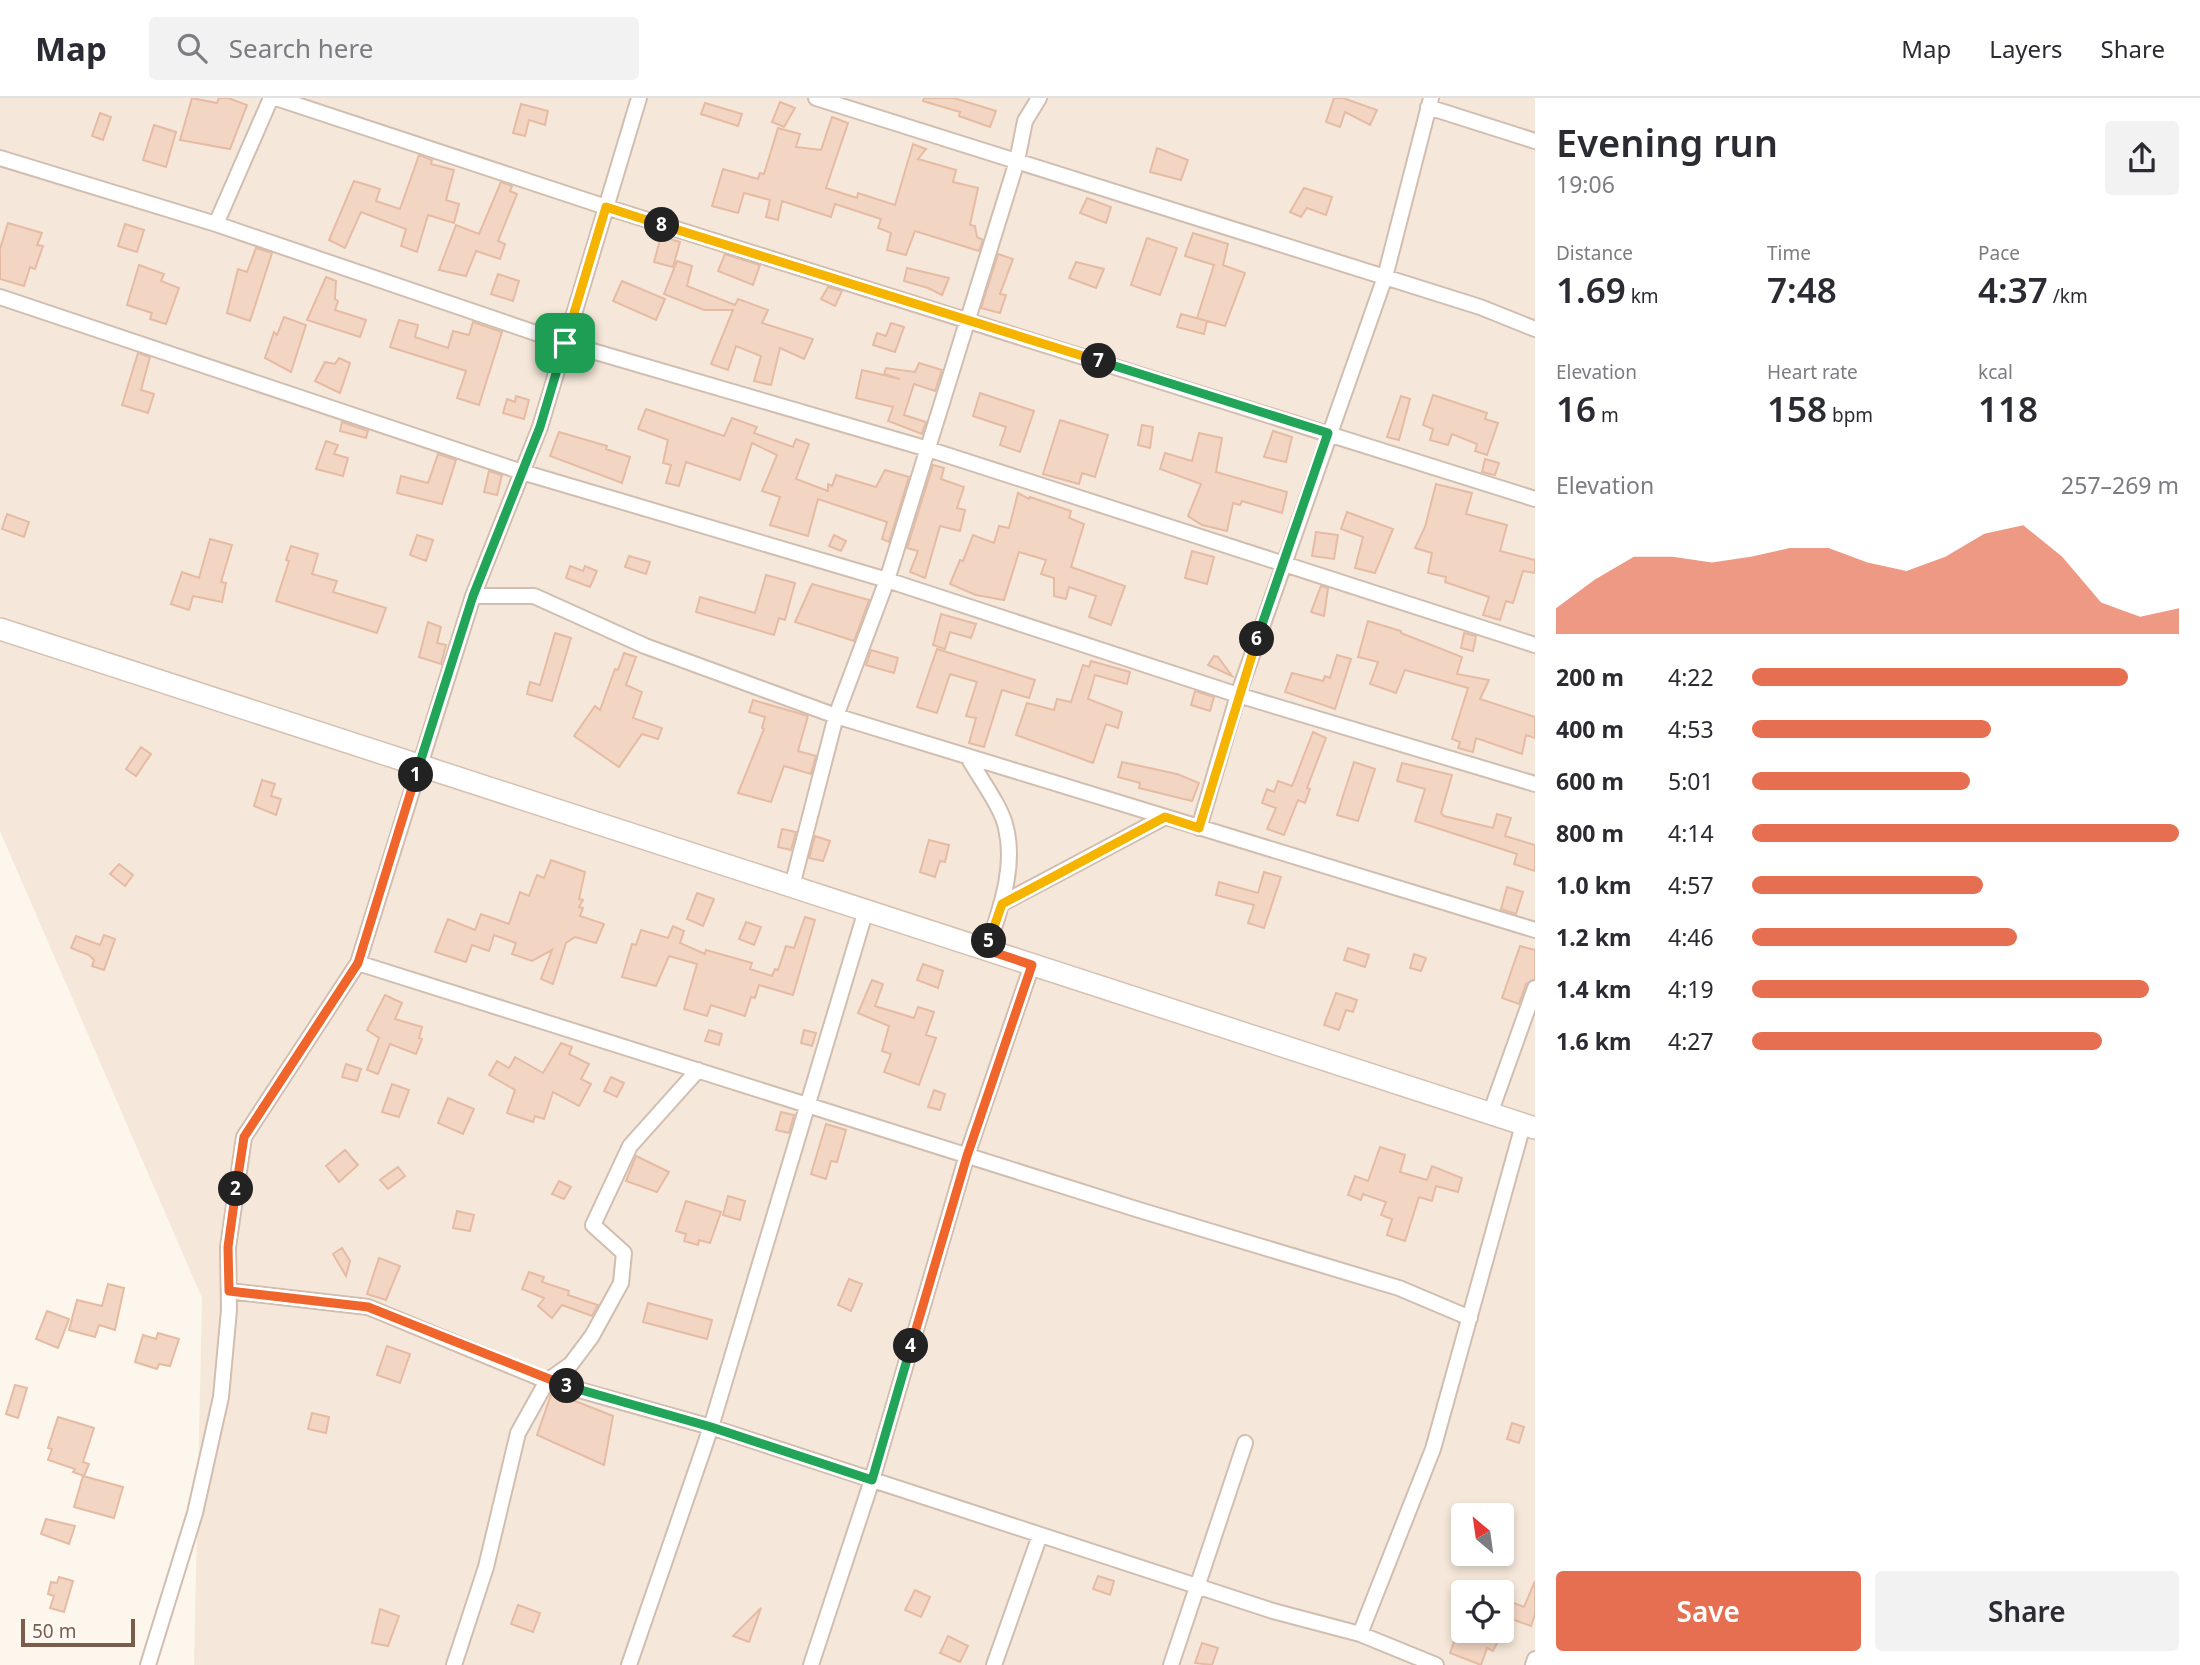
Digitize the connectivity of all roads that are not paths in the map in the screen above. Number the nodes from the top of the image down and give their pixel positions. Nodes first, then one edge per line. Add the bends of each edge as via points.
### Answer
1 (273, 98) edge
2 (639, 98) edge
3 (816, 98) edge
4 (1039, 98) edge
5 (1429, 102) edge
6 (1535, 141) edge
7 (0, 158) edge
8 (1017, 161) junction
9 (606, 207) junction
10 (216, 224) junction
11 (1385, 277) junction
12 (0, 297) edge
13 (969, 320) junction
14 (1535, 329) edge
15 (565, 343) junction
16 (1328, 433) junction
17 (928, 449) junction
18 (522, 472) junction
19 (1535, 499) edge
20 (1283, 563) junction
21 (887, 580) junction
22 (473, 596) junction
23 (0, 629) edge
24 (1535, 645) edge
25 (1238, 695) junction
26 (836, 716) junction
27 (968, 757) junction
28 (419, 765) junction
29 (1535, 784) edge
30 (1165, 817) junction
31 (1199, 828) junction
32 (792, 886) junction
33 (1002, 904) junction
34 (866, 910) junction
35 (1535, 930) edge
36 (987, 950) junction
37 (358, 963) junction
38 (1032, 965) junction
39 (1535, 988) edge
40 (698, 1070) junction
41 (805, 1106) junction
42 (1490, 1114) junction
43 (1529, 1126) edge
44 (967, 1156) junction
45 (229, 1291) junction
46 (1470, 1318) junction
47 (547, 1381) junction
48 (711, 1427) junction
49 (1245, 1443) dead end
50 (872, 1480) junction
51 (1040, 1535) junction
52 (1195, 1586) junction
53 (1360, 1634) junction
54 (1535, 1659) edge
55 (148, 1665) edge
56 (454, 1665) edge
57 (629, 1665) edge
58 (811, 1665) edge
59 (994, 1665) edge
60 (1171, 1665) edge
61 (1436, 1665) edge
62 (1533, 1665) edge

1 - 9 street
1 - 10 street
2 - 9 street
3 - 8 street
4 - 8 street via 1026,121
5 - 6 street
5 - 11 street
7 - 10 street
8 - 11 street
8 - 13 street
9 - 13 street
9 - 15 street
10 - 15 street
11 - 14 street
11 - 16 street
12 - 18 street
13 - 16 street
13 - 17 street
15 - 17 street
15 - 18 street
16 - 19 street
16 - 20 street
17 - 20 street
17 - 21 street
18 - 21 street
18 - 22 street
20 - 24 street
20 - 25 street
21 - 25 street
21 - 26 street
22 - 26 street via 534,596 645,646
22 - 28 street
23 - 28 street
25 - 29 street
25 - 31 street
26 - 27 street
26 - 32 street
27 - 30 street
27 - 33 street via 1006,826 1009,858
28 - 32 street
28 - 37 street
30 - 31 street
30 - 33 street
31 - 35 street
32 - 34 street
33 - 36 street
34 - 36 street
34 - 41 street
36 - 38 street
37 - 40 street
37 - 45 street via 244,1137 228,1247
38 - 42 street
38 - 44 street
39 - 42 street
40 - 41 street
40 - 47 street via 630,1146 593,1225 624,1253 621,1283 593,1336 571,1364
41 - 44 street
41 - 48 street
42 - 43 street
43 - 46 street
44 - 46 street via 1399,1288
44 - 50 street
45 - 47 street via 368,1307
45 - 55 street via 221,1397 195,1513
46 - 53 street via 1433,1449
47 - 48 street
47 - 56 street via 518,1433 486,1567
48 - 50 street
48 - 57 street
49 - 52 street
50 - 51 street
50 - 58 street
51 - 52 street
51 - 59 street
52 - 53 street
52 - 60 street
53 - 61 street
54 - 62 street

